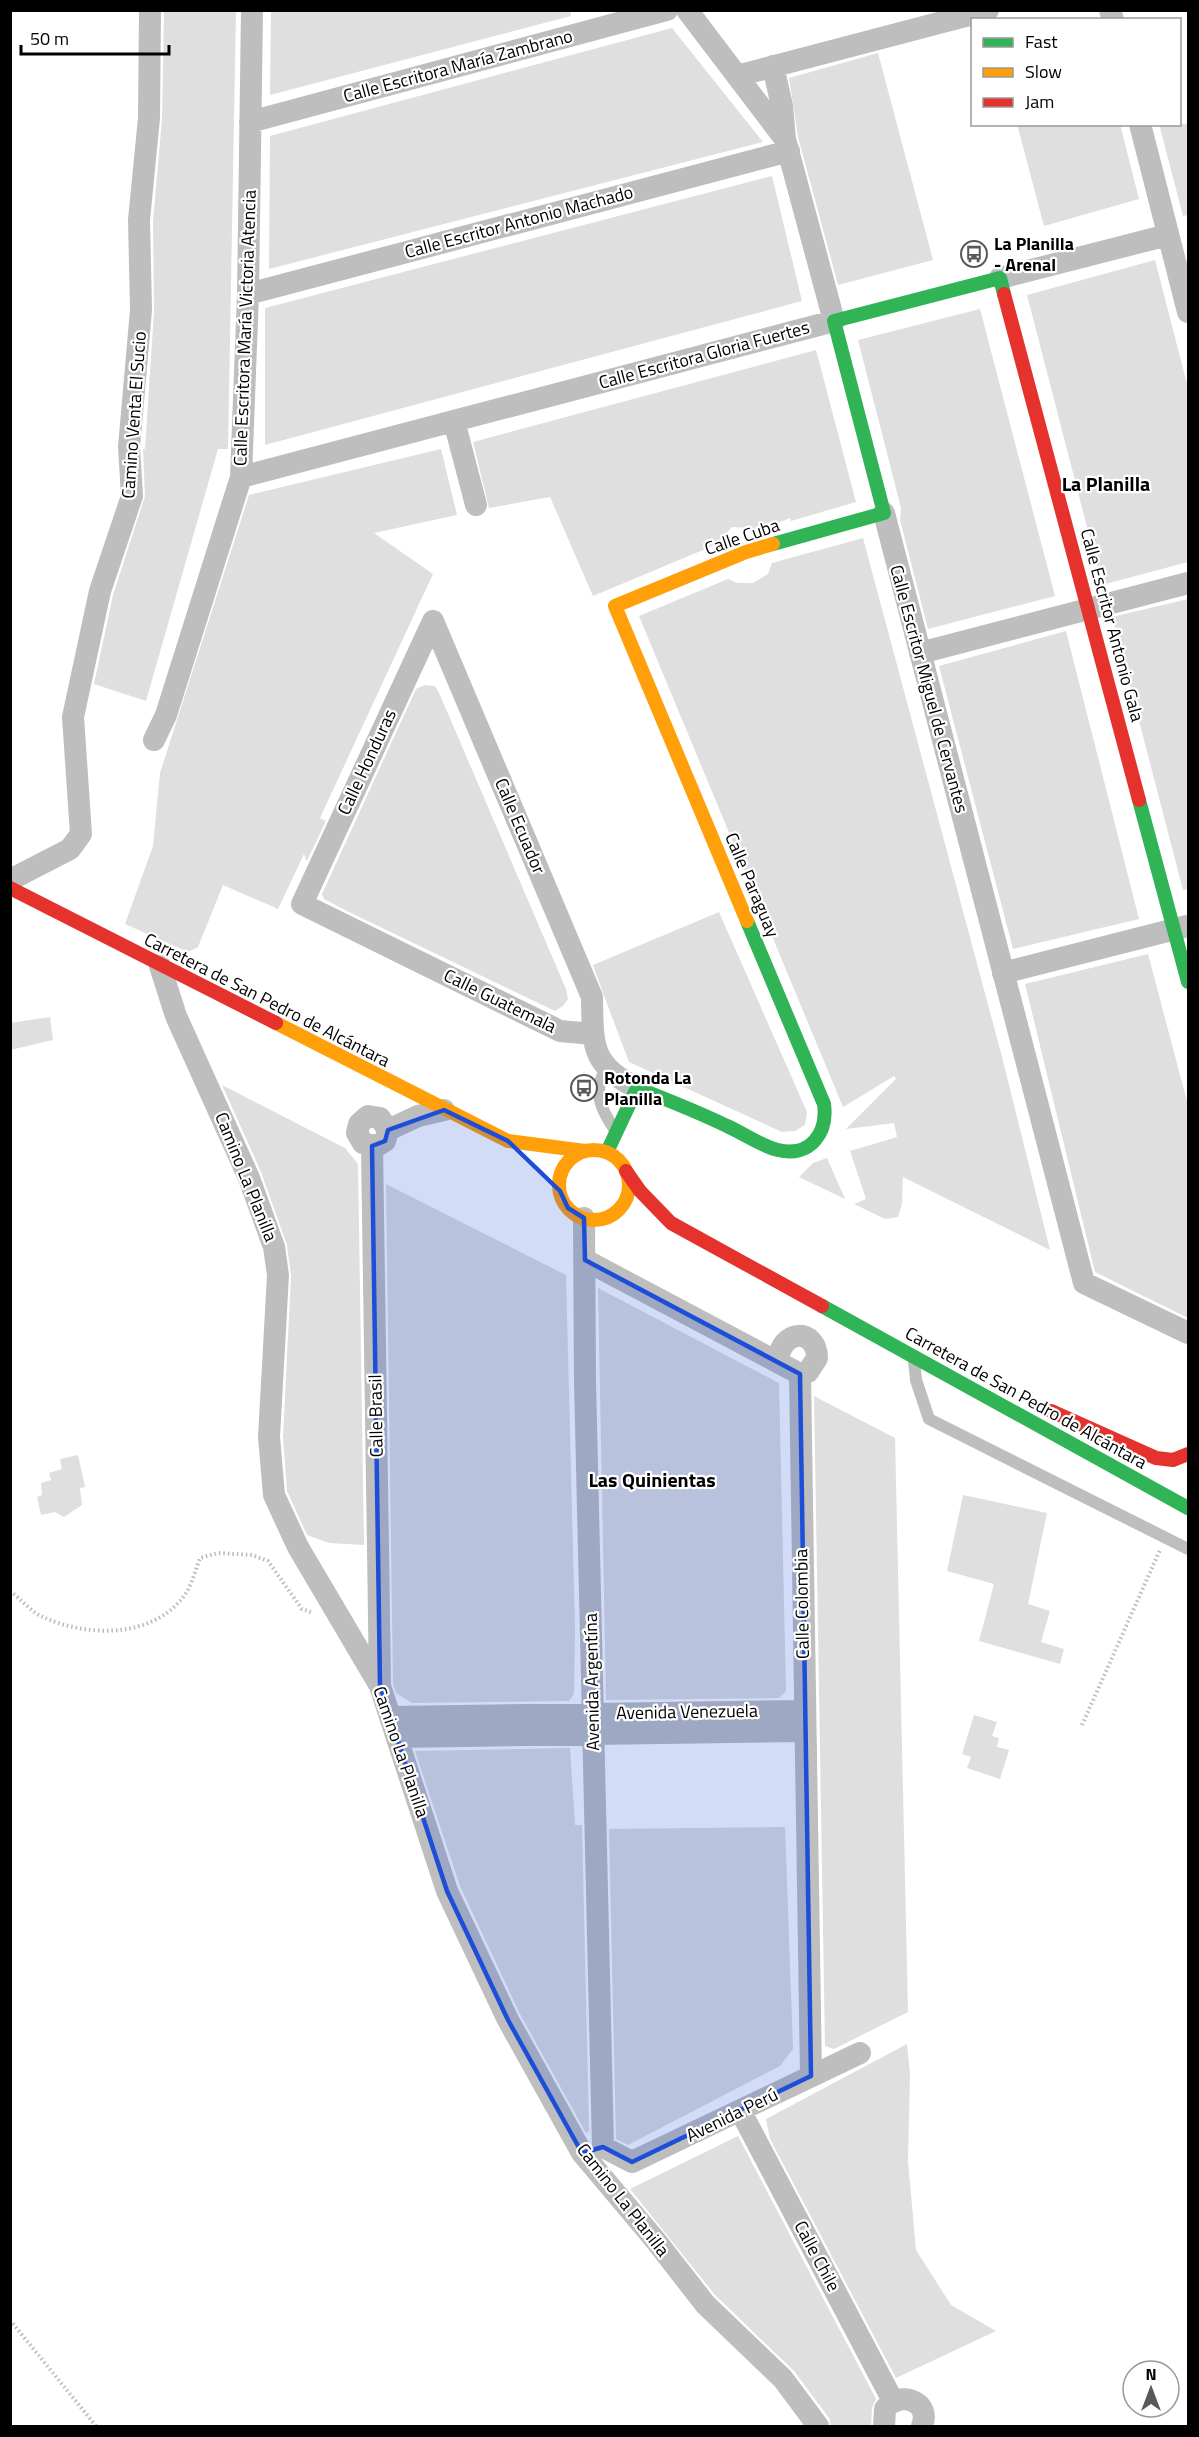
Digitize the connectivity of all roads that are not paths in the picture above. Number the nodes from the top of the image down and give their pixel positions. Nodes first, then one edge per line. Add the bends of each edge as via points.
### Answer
1 (150, 10) edge
2 (252, 10) edge
3 (667, 10) edge
4 (687, 10) edge
5 (988, 10) edge
6 (773, 66) junction
7 (737, 76) junction
8 (250, 122) junction
9 (1140, 126) edge
10 (787, 145) junction
11 (1168, 236) junction
12 (1000, 278) junction
13 (248, 294) junction
14 (1188, 312) edge
15 (834, 321) junction
16 (454, 421) junction
17 (241, 477) junction
18 (476, 505) dead end
19 (884, 513) junction
20 (1188, 583) edge
21 (615, 606) joint
22 (1089, 610) junction
23 (433, 621) joint
24 (920, 652) junction
25 (154, 740) dead end
26 (10, 880) edge
27 (10, 888) edge
28 (302, 904) joint
29 (1182, 928) edge
30 (160, 966) junction
31 (1003, 973) junction
32 (1188, 982) edge
33 (593, 1034) junction
34 (606, 1069) junction
35 (636, 1089) junction
36 (444, 1110) junction
37 (616, 1132) junction
38 (508, 1141) junction
39 (585, 1151) junction
40 (607, 1152) junction
41 (524, 1156) dead end
42 (626, 1171) junction
43 (548, 1180) dead end
44 (560, 1191) junction
45 (594, 1218) junction
46 (626, 1220) dead end
47 (648, 1221) dead end
48 (671, 1223) junction
49 (585, 1260) junction
50 (847, 1318) junction
51 (1188, 1334) edge
52 (913, 1356) junction
53 (778, 1361) junction
54 (800, 1374) junction
55 (992, 1386) junction
56 (1013, 1395) dead end
57 (1034, 1404) dead end
58 (1070, 1442) junction
59 (1188, 1454) edge
60 (1168, 1475) dead end
61 (1188, 1496) edge
62 (1188, 1508) edge
63 (1188, 1550) edge
64 (380, 1686) junction
65 (803, 1721) junction
66 (593, 1724) junction
67 (395, 1727) junction
68 (860, 2053) dead end
69 (811, 2076) junction
70 (741, 2112) junction
71 (593, 2150) junction
72 (893, 2401) junction
73 (818, 2427) edge
74 (884, 2427) edge
75 (922, 2427) edge

1 - 26 street, Camino Venta El Sucio via 149,118 139,220 141,310 129,447 132,496 100,591 73,717 81,834 70,849
2 - 8 street, Calle Escritora María Victoria Atencia
3 - 8 street, Calle Escritora María Zambrano
4 - 7 street, Calle Escritor Miguel de Cervantes
5 - 6 street
6 - 7 street
6 - 10 street
7 - 10 street, Calle Escritor Miguel de Cervantes
8 - 13 street, Calle Escritora María Victoria Atencia
9 - 11 street
10 - 13 street, Calle Escritor Antonio Machado
10 - 15 street, Calle Escritor Miguel de Cervantes
11 - 12 street, Calle Escritora Gloria Fuertes
11 - 14 street
12 - 15 main road, Calle Escritora Gloria Fuertes
12 - 22 main road, Calle Escritor Antonio Gala
13 - 17 street, Calle Escritora María Victoria Atencia
15 - 16 street, Calle Escritora Gloria Fuertes
15 - 19 main road, Calle Escritor Miguel de Cervantes
16 - 17 street, Calle Escritora Gloria Fuertes
16 - 18 street
17 - 25 street, Calle Escritora María Victoria Atencia via 166,715
19 - 21 main road, Calle Cuba via 746,552
19 - 24 street, Calle Escritor Miguel de Cervantes
20 - 22 street
21 - 35 main road, Calle Paraguay via 827,1118 815,1141 791,1152 778,1150 687,1107
22 - 24 street
22 - 29 main road, Calle Escritor Antonio Gala
23 - 28 street, Calle Honduras
23 - 33 street, Calle Ecuador via 592,997
24 - 31 street, Calle Escritor Miguel de Cervantes
27 - 30 main road, Carretera de San Pedro de Alcántara
28 - 33 street, Calle Guatemala via 560,1031
29 - 31 street
29 - 32 main road, Calle Escritor Antonio Gala
30 - 36 main road, Carretera de San Pedro de Alcántara
30 - 64 street, Camino La Planilla via 176,1016 249,1178 274,1247 278,1286 268,1437 274,1495 298,1547
31 - 51 street, Calle Escritor Miguel de Cervantes via 1084,1283
33 - 34 street
34 - 35 street
34 - 37 lane via 599,1080 601,1110
35 - 37 main road
36 - 38 main road, Carretera de San Pedro de Alcántara
36 - 64 street, Calle Brasil via 418,1116 388,1130 380,1118 368,1116 357,1128 359,1139 372,1146
37 - 40 main road
38 - 39 main road, Carretera de San Pedro de Alcántara
38 - 41 main road, Carretera de San Pedro de Alcántara
39 - 40 main road
39 - 44 main road via 568,1162
40 - 42 main road
42 - 45 main road via 629,1180 621,1208
42 - 48 main road, Carretera de San Pedro de Alcántara
43 - 44 main road
44 - 45 main road via 568,1208
45 - 46 main road
45 - 49 street, Avenida Argentína
47 - 48 main road, Carretera de San Pedro de Alcántara
48 - 50 main road, Carretera de San Pedro de Alcántara
49 - 53 street
49 - 66 street, Avenida Argentína
50 - 52 main road, Carretera de San Pedro de Alcántara
50 - 55 main road, Carretera de San Pedro de Alcántara
52 - 58 main road, Carretera de San Pedro de Alcántara
52 - 63 lane via 929,1419
53 - 54 street
53 - 54 street via 781,1346 789,1338 809,1339 816,1347 817,1358 808,1372
54 - 65 street, Calle Colombia
55 - 56 main road
55 - 60 main road, Carretera de San Pedro de Alcántara
57 - 59 main road via 1144,1454 1166,1460
58 - 61 main road
58 - 62 main road, Carretera de San Pedro de Alcántara
64 - 67 street, Camino La Planilla
65 - 66 street, Avenida Venezuela
65 - 69 street, Calle Colombia
66 - 67 street, Avenida Venezuela
66 - 71 street, Avenida Argentína
67 - 71 street, Camino La Planilla via 447,1891 508,2020
68 - 69 street, Avenida Perú
69 - 70 street, Avenida Perú
70 - 71 street, Avenida Perú via 632,2162
70 - 72 street, Calle Chile
71 - 73 street, Camino La Planilla via 705,2304 783,2379
72 - 74 street via 885,2409
72 - 75 street via 903,2398 918,2404 923,2411

